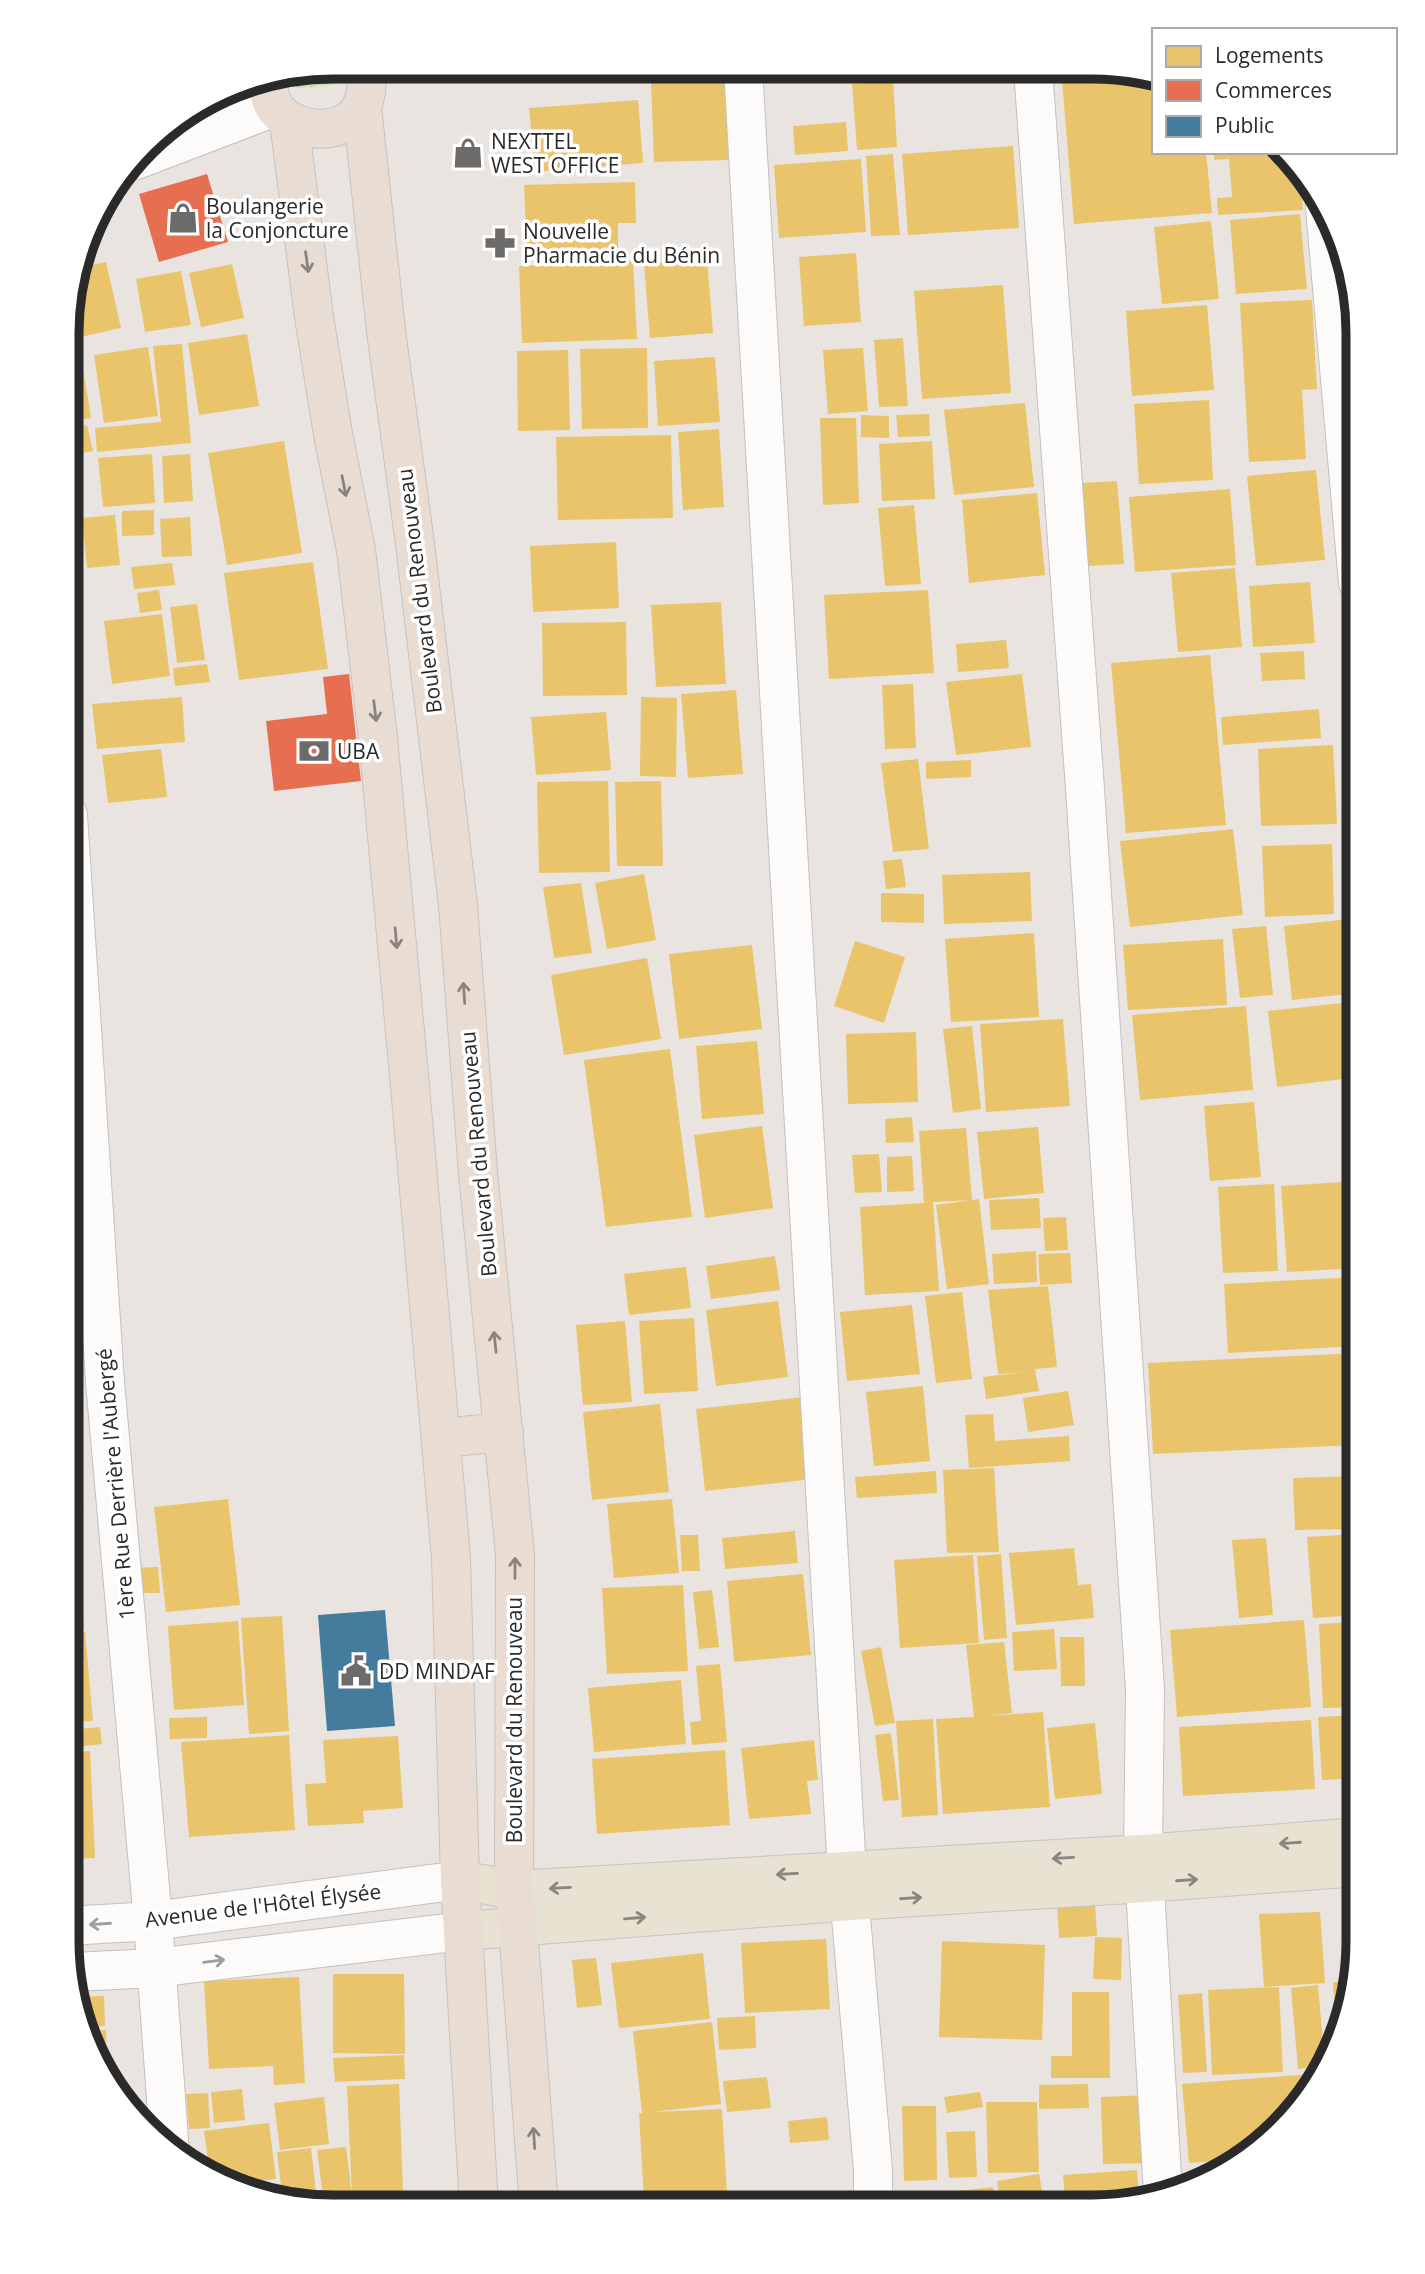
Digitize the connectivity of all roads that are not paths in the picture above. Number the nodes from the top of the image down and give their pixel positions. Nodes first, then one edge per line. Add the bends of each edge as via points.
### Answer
1 (367, 79) edge
2 (744, 79) edge
3 (1034, 79) edge
4 (277, 103) edge
5 (362, 107) junction
6 (153, 153) edge
7 (1327, 236) edge
8 (1346, 447) edge
9 (415, 544) junction
10 (356, 550) junction
11 (79, 984) edge
12 (504, 1432) junction
13 (442, 1438) junction
14 (1346, 1839) edge
15 (1346, 1867) edge
16 (1144, 1868) junction
17 (460, 1880) junction
18 (849, 1886) junction
19 (513, 1890) junction
20 (153, 1920) junction
21 (79, 1925) edge
22 (518, 1928) junction
23 (463, 1931) junction
24 (155, 1968) junction
25 (81, 1972) edge
26 (169, 2135) edge
27 (1163, 2186) edge
28 (478, 2195) edge
29 (538, 2195) edge
30 (873, 2195) edge

1 - 5 highway, Boulevard du Renouveau
2 - 18 street
3 - 16 street via 1145,1689
4 - 5 highway via 304,127 336,129
4 - 6 street
4 -> 10 highway
5 - 9 highway, Boulevard du Renouveau
7 - 8 street
9 - 10 highway
12 -> 9 highway, Boulevard du Renouveau via 458,905
10 -> 13 highway via 378,738
11 - 20 street, 1ère Rue Derrière l'Aubergé via 105,1382
12 - 13 highway
19 -> 12 highway, Boulevard du Renouveau via 515,1555
13 - 17 highway via 451,1558
14 -> 16 main road
16 -> 15 main road
16 - 18 main road
16 - 27 street
17 - 19 main road
17 - 20 street, Avenue de l'Hôtel Élysée
17 - 23 highway
18 -> 19 main road
22 -> 18 main road
18 - 30 street
19 - 22 highway, Boulevard du Renouveau
20 -> 21 street, Avenue de l'Hôtel Élysée
20 - 24 street, 1ère Rue Derrière l'Aubergé
22 - 23 main road
29 -> 22 highway, Boulevard du Renouveau
24 -> 23 street
23 - 28 highway
24 - 25 street
24 - 26 street, 1ère Rue Derrière l'Aubergé

